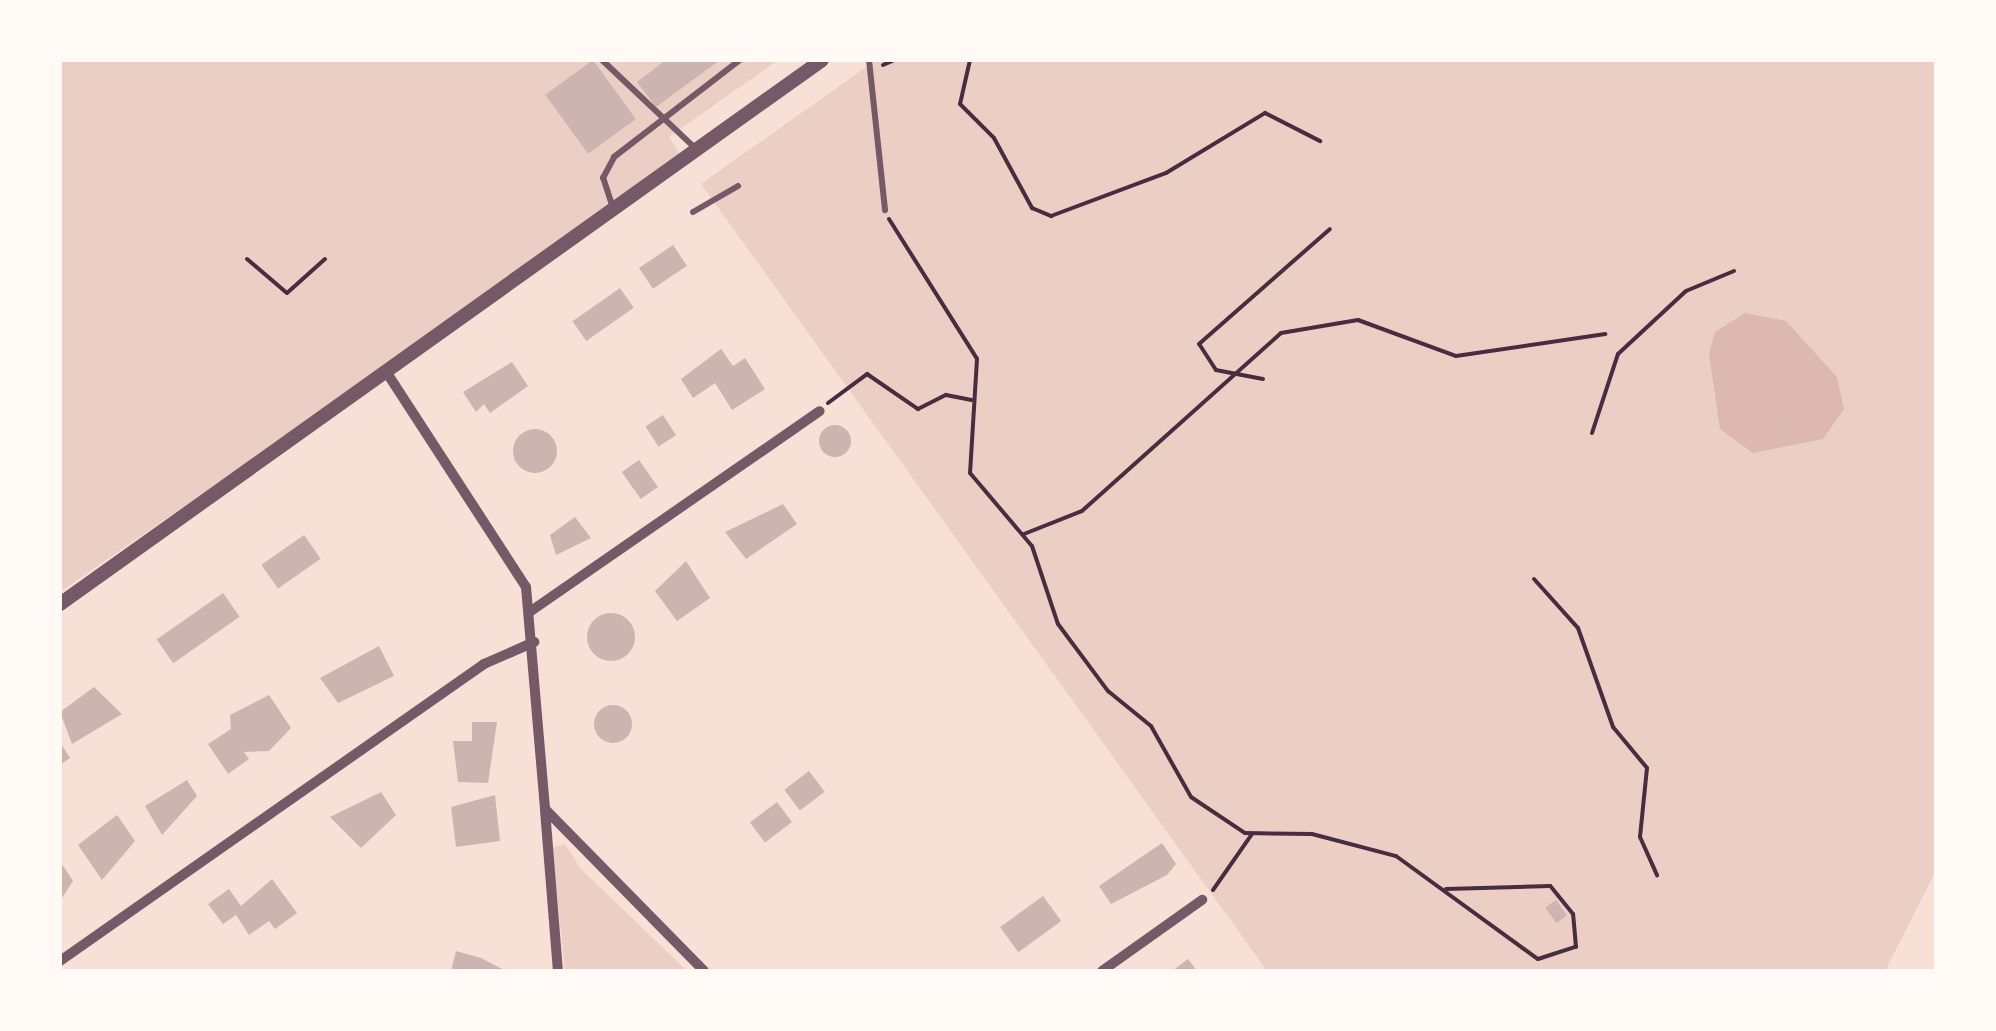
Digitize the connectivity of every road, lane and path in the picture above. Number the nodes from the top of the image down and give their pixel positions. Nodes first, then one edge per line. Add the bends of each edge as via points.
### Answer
1 (602, 60) edge
2 (740, 60) edge
3 (822, 60) edge
4 (894, 60) edge
5 (970, 60) edge
6 (871, 64) edge
7 (660, 116) junction
8 (1320, 142) dead end
9 (697, 150) junction
10 (738, 186) dead end
11 (614, 210) junction
12 (885, 210) joint
13 (693, 212) dead end
14 (1330, 228) dead end
15 (325, 258) dead end
16 (247, 259) dead end
17 (1734, 271) dead end
18 (1605, 334) dead end
19 (387, 373) junction
20 (1230, 374) junction
21 (1262, 378) dead end
22 (972, 400) junction
23 (820, 411) joint
24 (1592, 433) dead end
25 (1024, 534) junction
26 (1534, 579) dead end
27 (60, 604) edge
28 (531, 611) junction
29 (534, 642) junction
30 (545, 809) junction
31 (1252, 834) junction
32 (1658, 876) dead end
33 (1446, 889) junction
34 (1202, 900) joint
35 (60, 962) edge
36 (558, 971) edge
37 (704, 971) edge
38 (1102, 971) edge

1 - 7 lane
2 - 7 lane
3 - 9 street
4 - 6 path
5 - 8 path via 960,104 994,138 1032,208 1051,216 1166,173 1266,113
6 - 12 lane
7 - 9 lane
7 - 11 lane via 603,178
9 - 11 street
10 - 13 lane
11 - 19 street
12 - 22 path via 972,347 980,374
14 - 20 path via 1201,340 1202,362
15 - 16 path via 287,293
17 - 24 path via 1686,291 1624,348 1604,376
18 - 20 path via 1456,356 1335,321 1281,333
19 - 27 street
19 - 28 street via 501,539
20 - 21 path
20 - 25 path via 1082,511
22 - 23 path via 946,396 918,409 868,374
22 - 25 path via 970,473
23 - 28 street
25 - 31 path via 1058,624 1108,691 1151,726 1172,777 1212,817
26 - 32 path via 1578,628 1613,727 1647,768 1640,837
28 - 29 street
29 - 30 street
29 - 35 street via 484,664
30 - 36 street
30 - 37 street
31 - 33 path via 1349,841
31 - 34 path
33 - 33 path via 1550,886 1573,914 1576,948 1538,959
34 - 38 street

